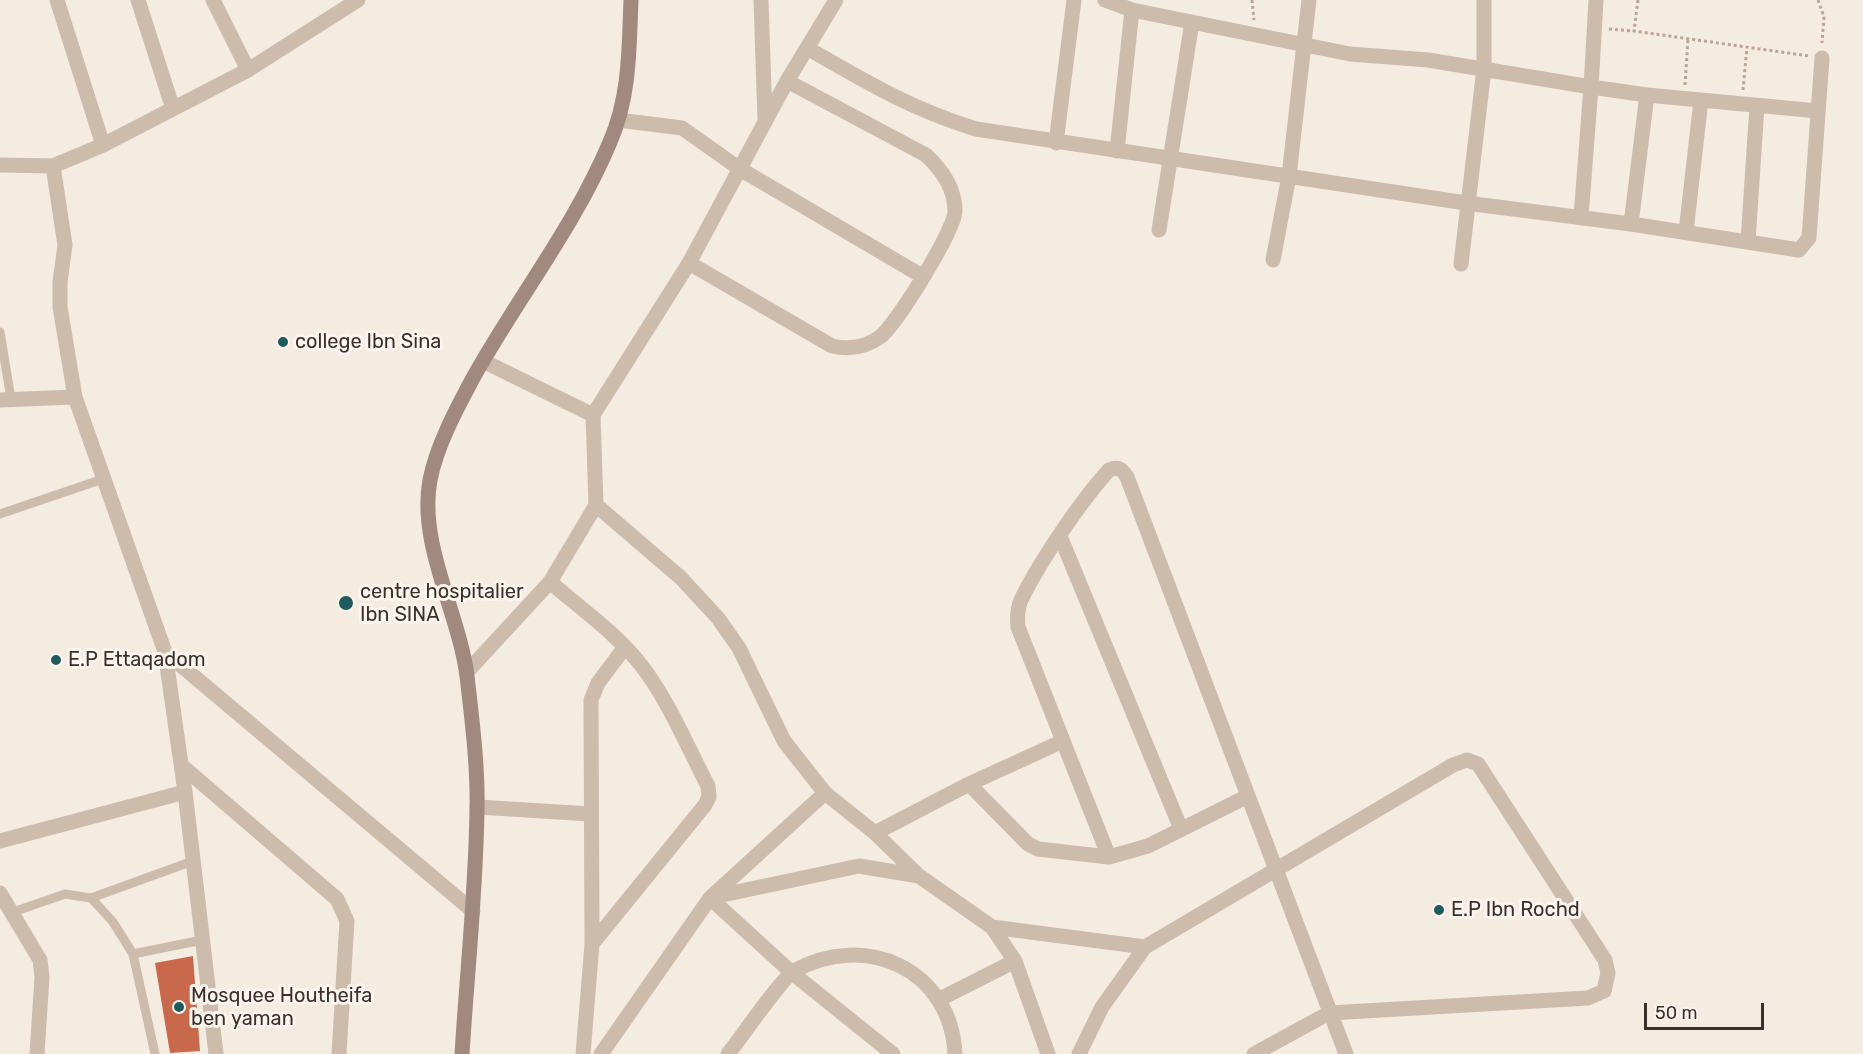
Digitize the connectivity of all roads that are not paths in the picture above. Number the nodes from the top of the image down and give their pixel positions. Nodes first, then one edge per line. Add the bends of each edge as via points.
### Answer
1 (57, 0) edge
2 (138, 0) edge
3 (213, 0) edge
4 (358, 0) edge
5 (631, 0) edge
6 (761, 0) edge
7 (836, 0) edge
8 (1074, 0) edge
9 (1105, 0) edge
10 (1309, 0) edge
11 (1484, 0) edge
12 (1596, 0) edge
13 (1132, 10) junction
14 (1192, 22) junction
15 (1305, 45) junction
16 (807, 48) junction
17 (1822, 58) road end
18 (1484, 69) junction
19 (248, 70) junction
20 (787, 81) junction
21 (1591, 87) junction
22 (1647, 95) junction
23 (1701, 100) junction
24 (1757, 106) junction
25 (173, 109) junction
26 (1818, 111) junction
27 (618, 120) junction
28 (765, 124) junction
29 (1056, 143) junction
30 (103, 145) junction
31 (1117, 151) junction
32 (1171, 159) junction
33 (0, 165) edge
34 (53, 166) junction
35 (740, 169) junction
36 (1289, 176) junction
37 (1467, 202) junction
38 (1581, 217) junction
39 (1631, 224) junction
40 (1159, 230) dead end
41 (1686, 232) junction
42 (1748, 241) junction
43 (1273, 260) dead end
44 (689, 263) junction
45 (1461, 264) dead end
46 (922, 276) junction
47 (0, 332) edge
48 (483, 361) junction
49 (75, 397) junction
50 (6, 400) edge
51 (593, 415) junction
52 (103, 479) junction
53 (596, 505) junction
54 (0, 514) edge
55 (1060, 536) junction
56 (550, 582) junction
57 (625, 647) junction
58 (165, 652) junction
59 (466, 673) junction
60 (1064, 741) junction
61 (182, 766) junction
62 (969, 784) junction
63 (186, 792) junction
64 (825, 793) junction
65 (1248, 796) junction
66 (477, 807) junction
67 (591, 814) junction
68 (1181, 830) junction
69 (875, 833) junction
70 (0, 842) edge
71 (1109, 856) junction
72 (193, 861) junction
73 (1276, 872) junction
74 (919, 876) junction
75 (0, 892) edge
76 (91, 898) junction
77 (710, 898) junction
78 (472, 910) junction
79 (13, 912) junction
80 (992, 927) junction
81 (202, 939) junction
82 (592, 944) junction
83 (1145, 947) junction
84 (133, 954) junction
85 (1015, 961) junction
86 (791, 972) junction
87 (940, 999) junction
88 (1329, 1013) junction
89 (884, 1051) edge
90 (37, 1054) edge
91 (155, 1054) edge
92 (216, 1054) edge
93 (339, 1054) edge
94 (462, 1054) edge
95 (583, 1054) edge
96 (601, 1054) edge
97 (728, 1054) edge
98 (956, 1054) edge
99 (1048, 1054) edge
100 (1079, 1054) edge
101 (1254, 1054) edge
102 (1346, 1054) edge

1 - 30 street
2 - 25 street
3 - 19 street
4 - 19 street
5 - 27 main road via 628,69
6 - 28 street
7 - 16 street
8 - 29 street
9 - 13 street
10 - 15 street
11 - 18 street
12 - 21 street
13 - 14 street
13 - 31 street
14 - 15 street
14 - 32 street
15 - 18 street
15 - 36 street
16 - 20 street
16 - 29 street via 893,98 937,117 976,129
17 - 26 street
18 - 21 street
18 - 37 street
19 - 25 street
20 - 28 street
20 - 46 street via 926,155 946,178 955,211 944,244
21 - 22 street
21 - 38 street
22 - 23 street
22 - 39 street
23 - 24 street
23 - 41 street
24 - 26 street
24 - 42 street
25 - 30 street
26 - 42 street via 1809,238 1799,250
27 - 35 street via 682,129
27 - 48 main road via 581,199
28 - 35 street
29 - 31 street
30 - 34 street
31 - 32 street
32 - 36 street
32 - 40 street
33 - 34 street
34 - 49 street via 65,245 60,307
35 - 44 street
35 - 46 street
36 - 37 street
36 - 43 street
37 - 38 street
37 - 45 street
38 - 39 street
39 - 41 street
41 - 42 street
44 - 46 street via 832,346 846,350 880,337 896,322
44 - 51 street
47 - 50 lane
48 - 51 street
48 - 59 main road via 457,407 434,462 428,512
49 - 50 street
49 - 52 street
51 - 53 street
52 - 54 lane
52 - 58 street
53 - 56 street
53 - 64 street via 681,579 718,618 740,648 784,741
55 - 60 street via 1017,613 1018,627
55 - 65 street via 1108,470 1122,469
55 - 68 street
56 - 57 street
56 - 59 street
57 - 67 street via 598,683 591,700
57 - 82 street via 658,689 708,786 709,797
58 - 61 street
58 - 78 street
59 - 66 main road
60 - 62 street
60 - 71 street
61 - 63 street
61 - 93 street via 344,909 347,921
62 - 69 street
62 - 71 street via 1028,844 1038,849
63 - 70 street
63 - 72 street
64 - 69 street
64 - 77 street
65 - 68 street
65 - 73 street
66 - 67 street
66 - 78 main road
67 - 82 street
68 - 71 street via 1148,846
69 - 74 street
72 - 76 lane
72 - 81 street
73 - 83 street
73 - 88 street
73 - 88 street via 1467,760 1478,764 1607,966 1604,991 1588,998
74 - 77 street via 859,866
74 - 80 street
75 - 79 street
76 - 79 lane via 65,894
76 - 84 lane via 113,922
77 - 86 street
77 - 96 street
78 - 94 main road
79 - 90 street via 40,960
80 - 83 street
80 - 85 street
81 - 84 lane
81 - 92 street
82 - 95 street
83 - 100 street via 1102,1007
84 - 91 lane
85 - 87 street
85 - 99 street
86 - 87 street via 822,959 853,955 879,958 902,965
86 - 89 street
86 - 97 street
87 - 98 street via 949,1016
88 - 101 street
88 - 102 street

